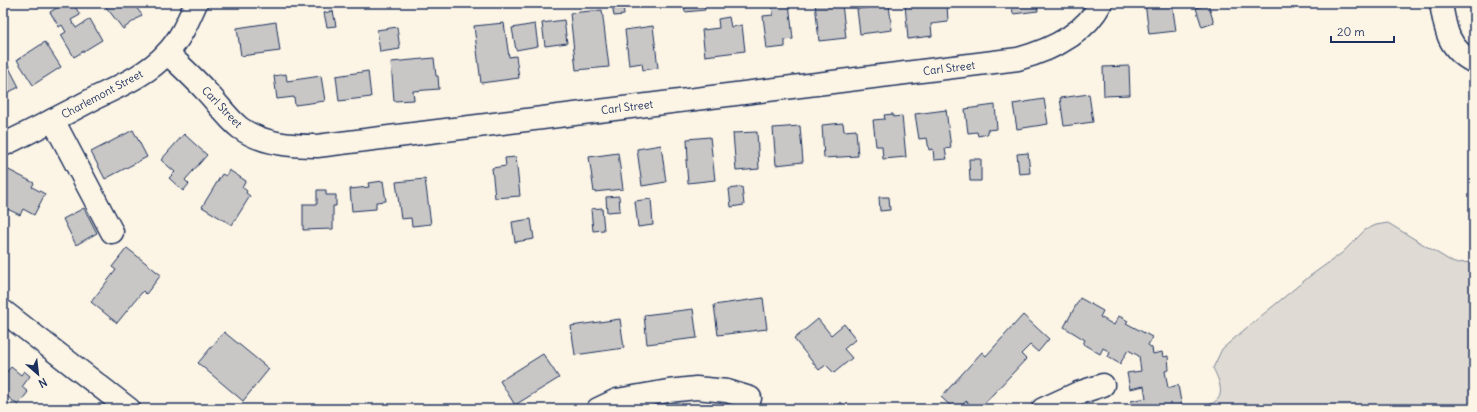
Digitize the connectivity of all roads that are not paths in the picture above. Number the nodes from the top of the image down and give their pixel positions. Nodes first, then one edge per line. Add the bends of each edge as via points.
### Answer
1 (196, 3) edge
2 (1101, 3) edge
3 (1441, 3) edge
4 (167, 53) junction
5 (1474, 62) edge
6 (53, 120) junction
7 (3, 145) edge
8 (112, 232) dead end
9 (3, 312) edge
10 (1103, 385) dead end
11 (750, 398) dead end
12 (129, 409) edge
13 (598, 409) edge
14 (1043, 409) edge

1 - 4 street, Charlemont Street via 178,40
2 - 4 street, Carl Street via 1087,22 1062,42 1018,59 317,146 279,144 259,138 241,128
3 - 5 street via 1452,44 1462,55
4 - 6 street, Charlemont Street via 141,74
6 - 7 street, Charlemont Street
6 - 8 street
9 - 12 street
10 - 14 street
11 - 13 street via 727,391 696,388 621,399

